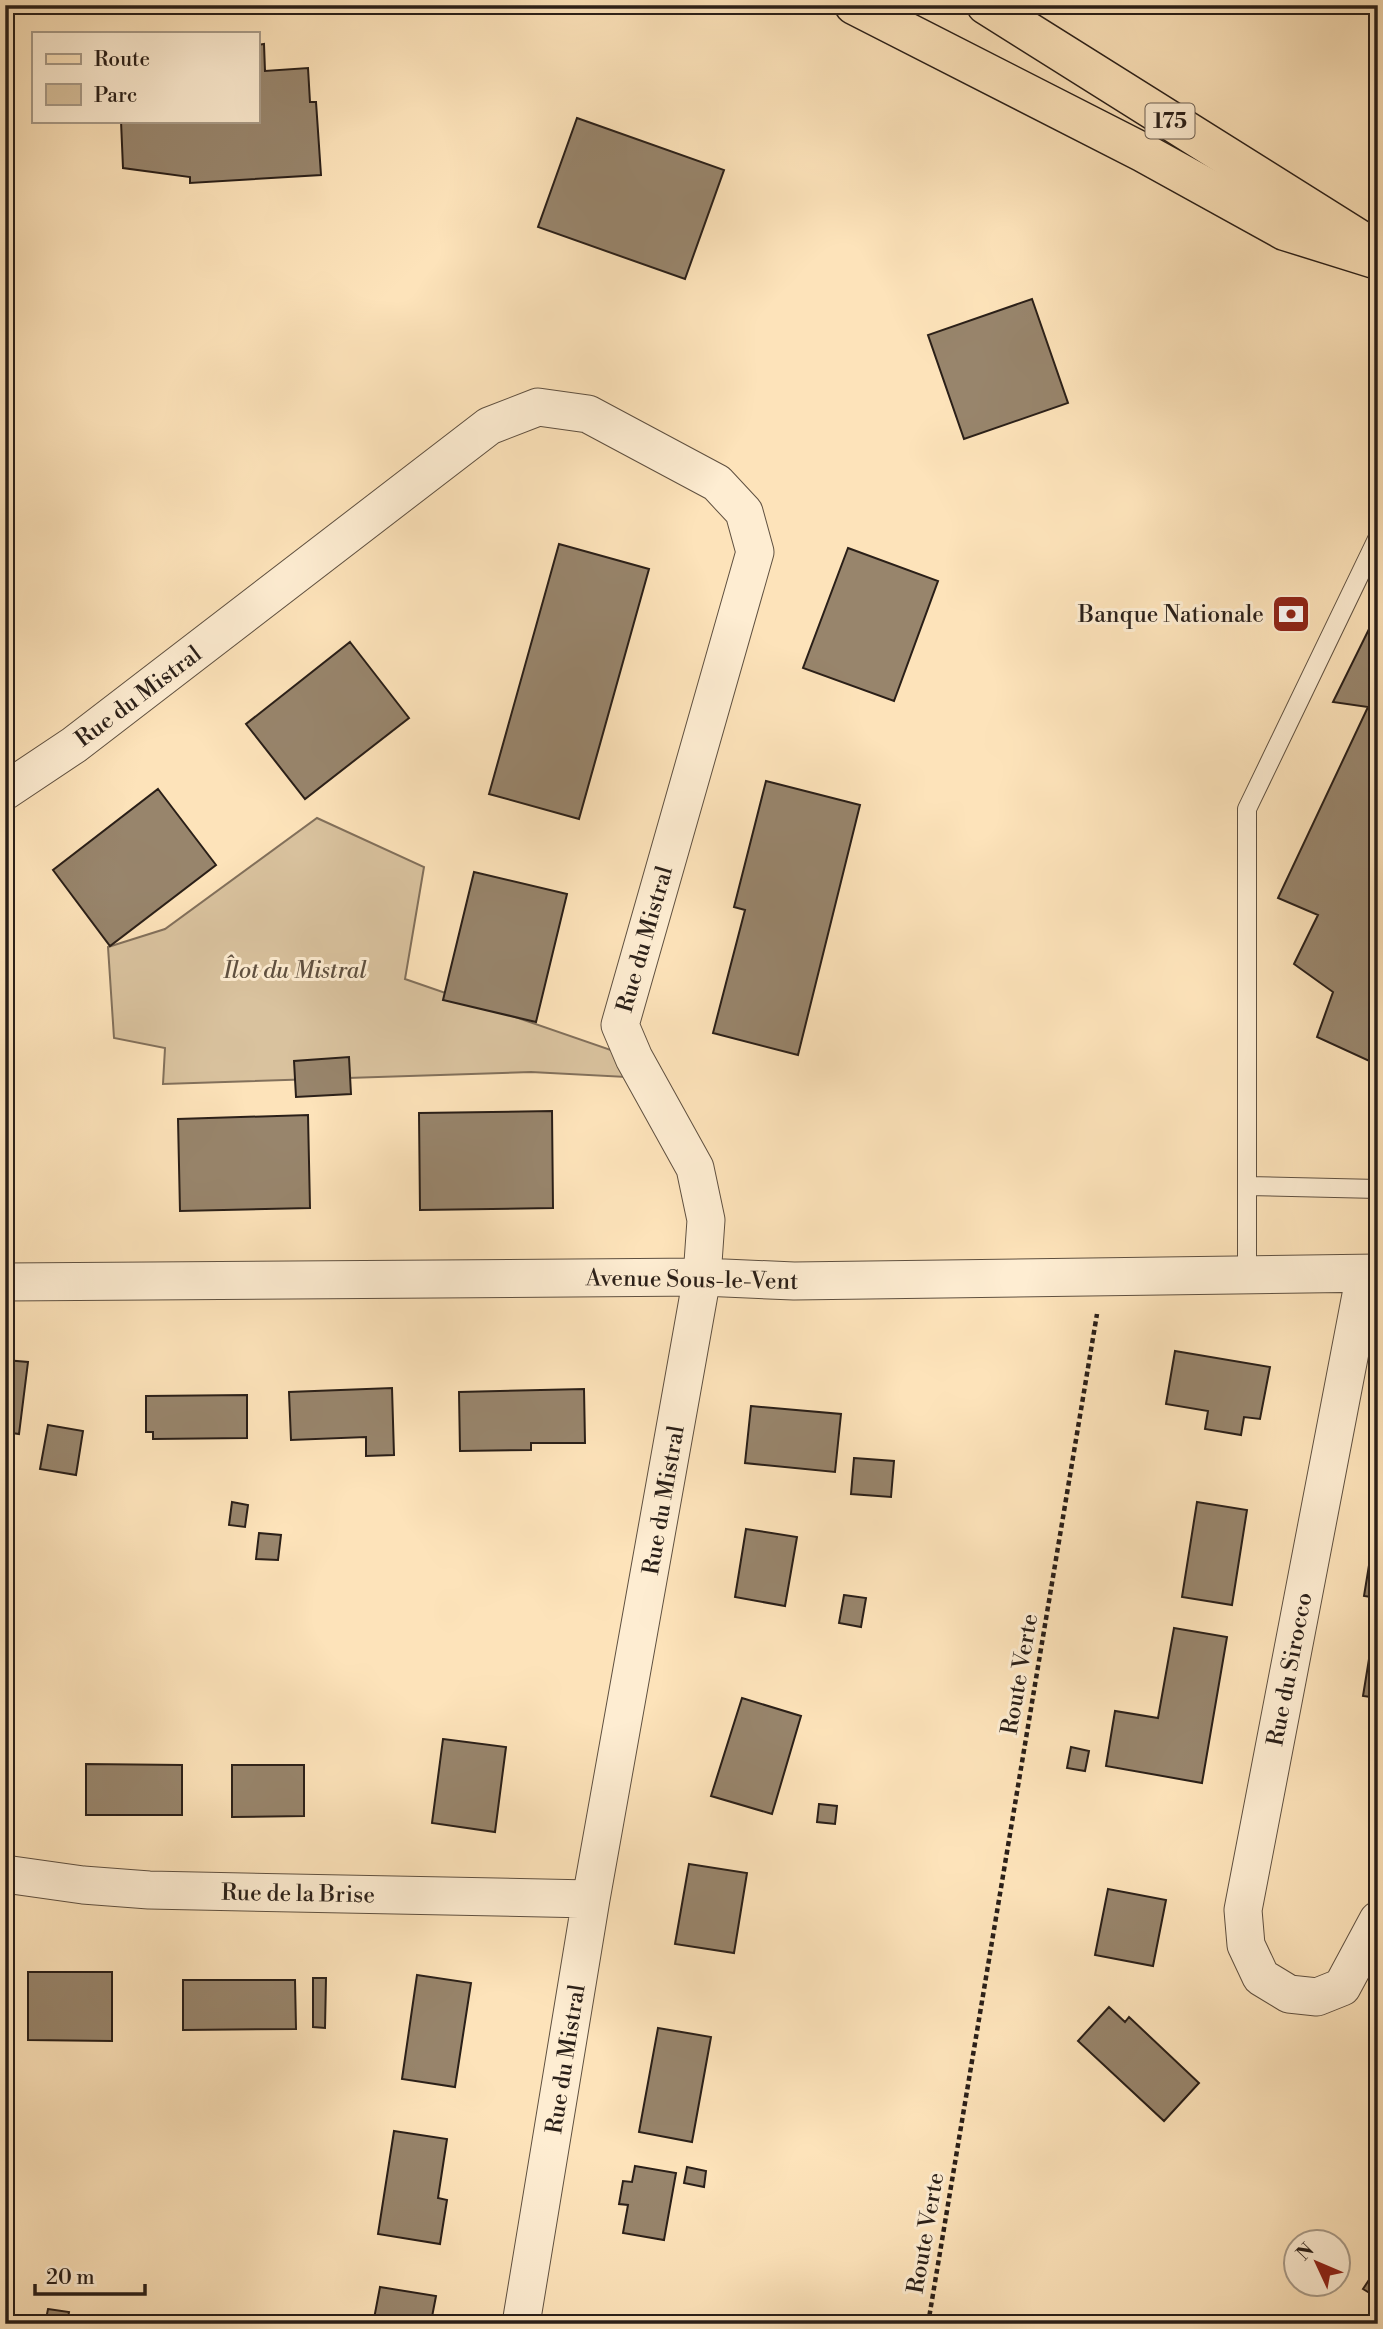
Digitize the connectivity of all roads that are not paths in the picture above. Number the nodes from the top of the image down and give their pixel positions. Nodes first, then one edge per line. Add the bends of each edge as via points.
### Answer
1 (854, 5) edge
2 (986, 5) edge
3 (1378, 251) edge
4 (1378, 260) edge
5 (1378, 537) edge
6 (5, 791) edge
7 (1247, 1186) junction
8 (1378, 1189) edge
9 (1371, 1274) edge
10 (1247, 1275) junction
11 (702, 1277) junction
12 (5, 1282) edge
13 (5, 1874) edge
14 (591, 1899) junction
15 (1378, 1920) edge
16 (522, 2324) edge

1 - 4 main road via 1144,153 1285,231
2 - 3 main road, 175
5 - 7 lane via 1247,808
6 - 11 street, Rue du Mistral via 75,745 489,426 538,407 589,414 717,483 744,512 755,552 620,1025 695,1168 706,1220
7 - 8 lane
7 - 10 lane
9 - 10 street, Avenue Sous-le-Vent
9 - 15 street, Rue du Sirocco via 1243,1910 1246,1945 1261,1977 1289,1994 1317,1997 1342,1987
10 - 11 street, Avenue Sous-le-Vent via 794,1281
11 - 12 street, Avenue Sous-le-Vent
11 - 14 street, Rue du Mistral
13 - 14 street, Rue de la Brise via 149,1890
14 - 16 street, Rue du Mistral

